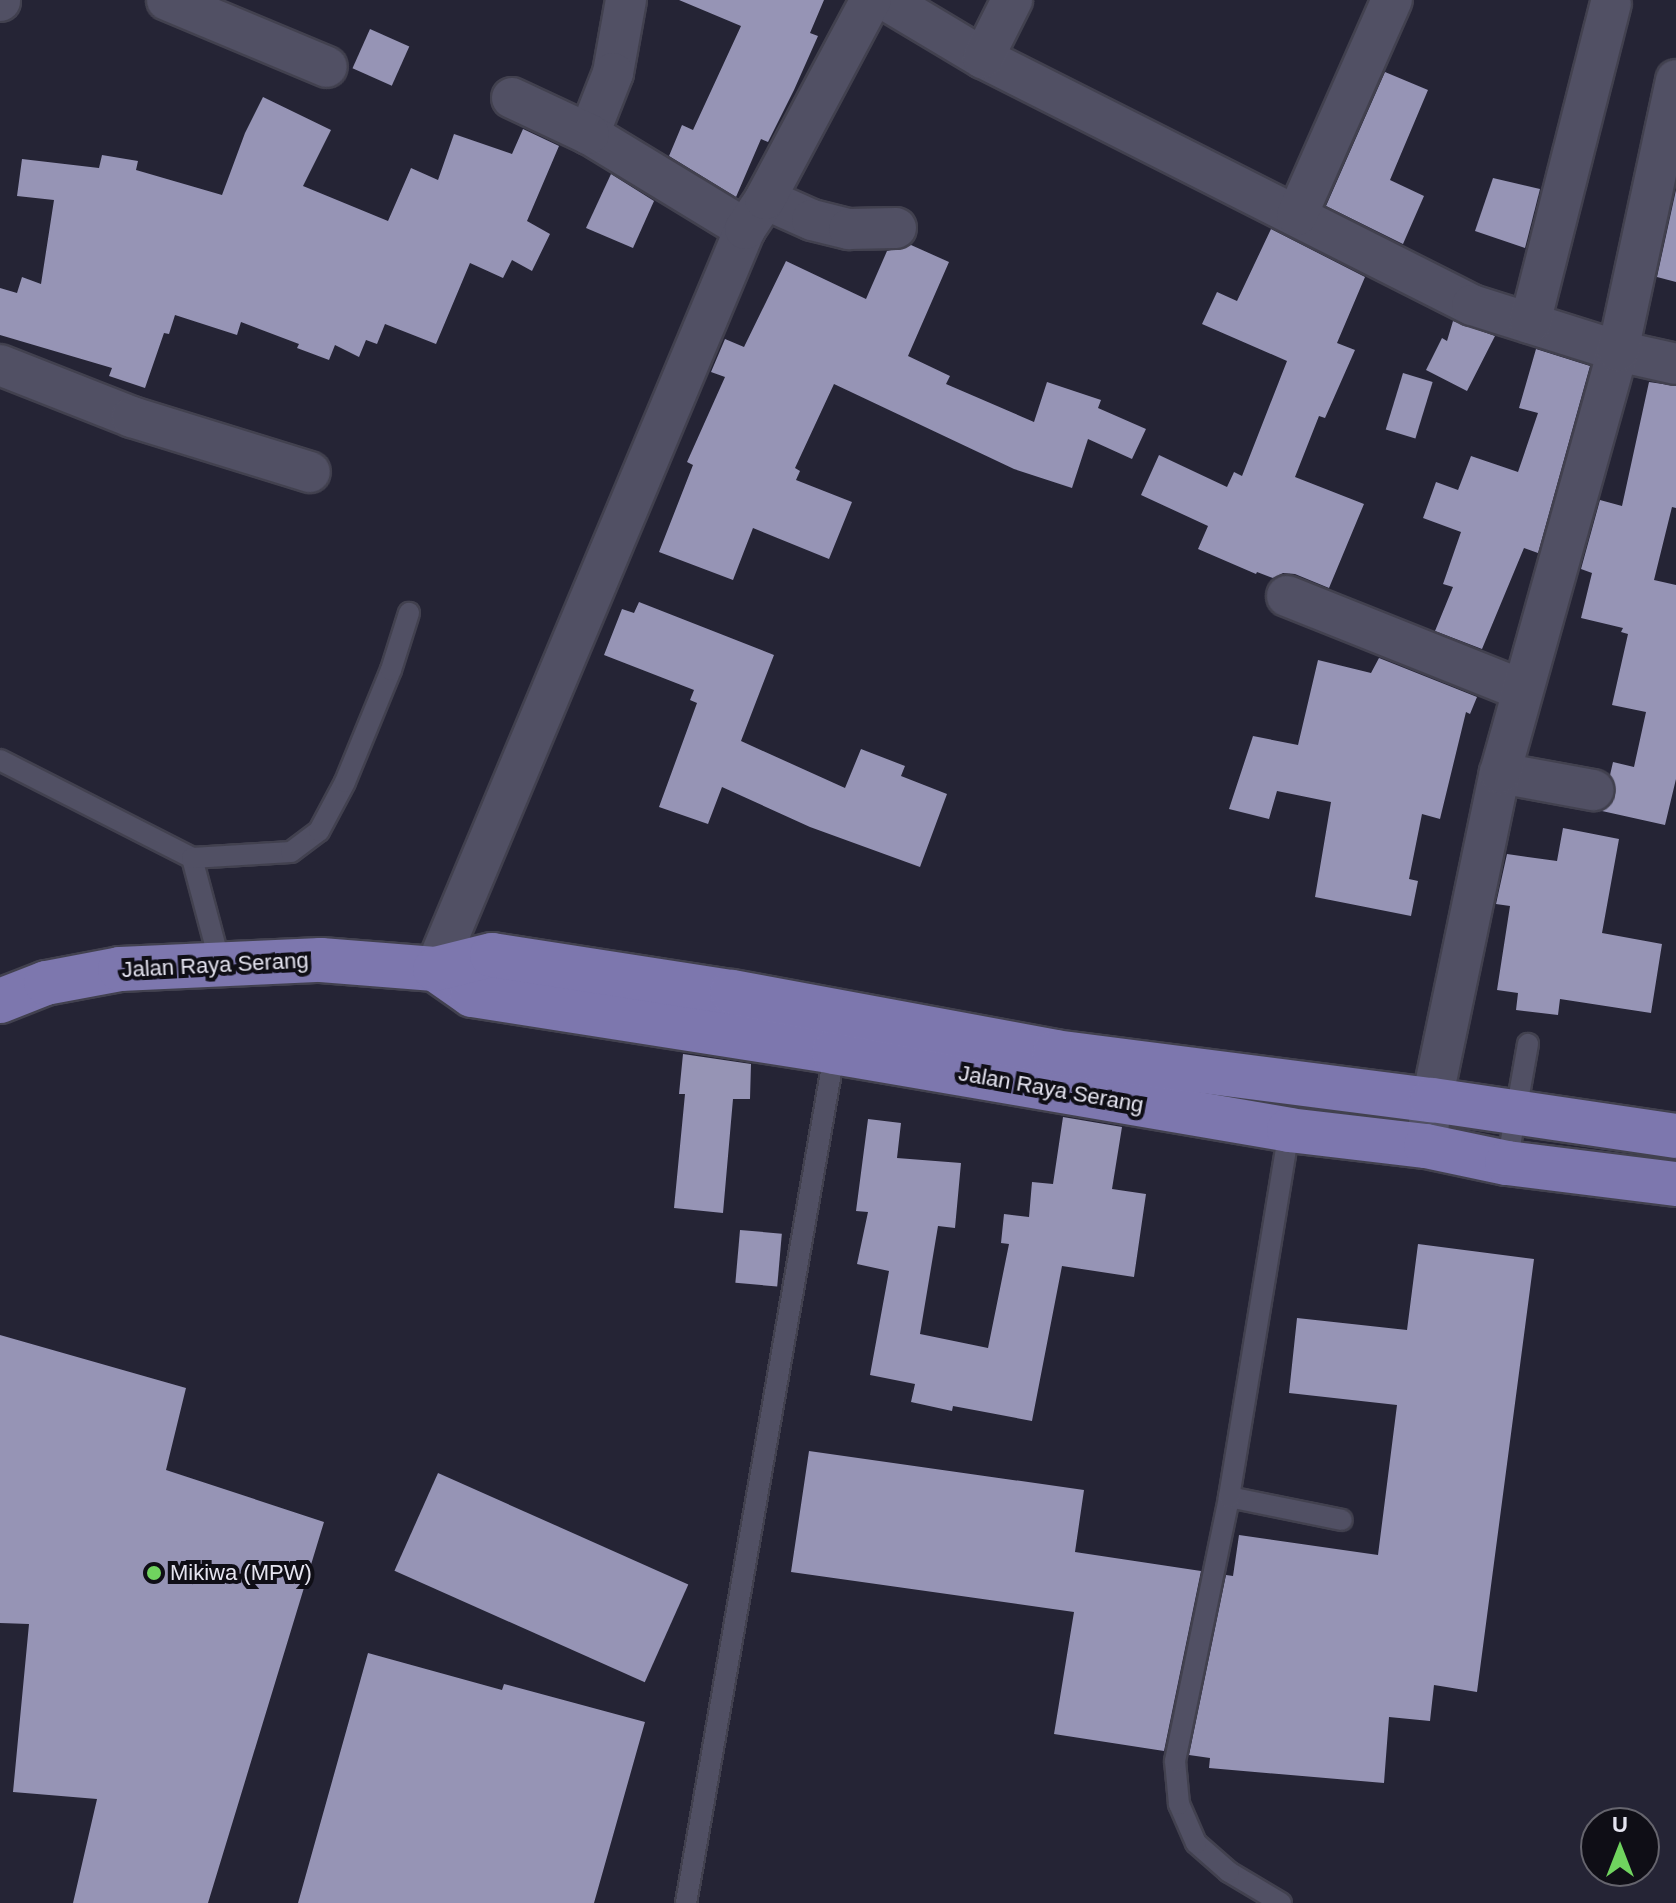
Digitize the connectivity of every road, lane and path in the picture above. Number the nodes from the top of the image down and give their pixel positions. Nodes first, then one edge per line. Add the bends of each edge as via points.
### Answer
1 (167, 0) edge
2 (626, 0) edge
3 (871, 0) edge
4 (886, 0) edge
5 (1012, 0) edge
6 (1392, 0) edge
7 (1611, 4) dead end
8 (983, 58) junction
9 (327, 67) dead end
10 (1676, 80) edge
11 (512, 98) dead end
12 (589, 134) junction
13 (755, 214) junction
14 (1297, 215) junction
15 (896, 228) dead end
16 (1530, 323) junction
17 (1618, 351) junction
18 (1676, 364) edge
19 (0, 365) edge
20 (310, 472) dead end
21 (1287, 596) dead end
22 (409, 613) dead end
23 (1522, 690) junction
24 (0, 760) edge
25 (1500, 773) junction
26 (1593, 790) dead end
27 (192, 858) junction
28 (220, 963) junction
29 (435, 969) junction
30 (0, 1001) edge
31 (838, 1032) junction
32 (1528, 1044) dead end
33 (1432, 1100) junction
34 (1516, 1115) junction
35 (1289, 1130) junction
36 (1676, 1136) edge
37 (1426, 1146) junction
38 (1507, 1163) junction
39 (1676, 1184) edge
40 (1229, 1497) junction
41 (1342, 1520) dead end
42 (686, 1903) edge
43 (1281, 1903) edge

1 - 9 street
2 - 12 street via 613,73
3 - 13 street
4 - 8 street
5 - 8 street
6 - 14 street
7 - 16 street
8 - 14 street
10 - 17 street
11 - 12 street
12 - 13 street
13 - 15 street via 849,229
13 - 29 street
14 - 16 street via 1444,293
16 - 17 street
17 - 18 street
17 - 23 street
19 - 20 street via 132,417
21 - 23 street
22 - 27 lane via 345,782 319,831 291,852
23 - 25 street
24 - 27 lane
25 - 26 street
25 - 33 street
27 - 28 lane
28 - 29 highway, Jalan Raya Serang via 321,960
28 - 30 highway, Jalan Raya Serang via 72,976
29 - 31 highway, Jalan Raya Serang via 472,995
31 - 33 highway, Jalan Raya Serang via 1055,1052
31 - 35 highway, Jalan Raya Serang
31 - 42 lane
32 - 34 lane
33 - 34 highway, Jalan Raya Serang
33 - 37 street
34 - 36 highway, Jalan Raya Serang
34 - 38 lane
35 - 37 highway, Jalan Raya Serang
35 - 40 lane
37 - 38 highway, Jalan Raya Serang
38 - 39 highway, Jalan Raya Serang
40 - 41 lane
40 - 43 lane via 1175,1761 1179,1804 1196,1843 1229,1872

